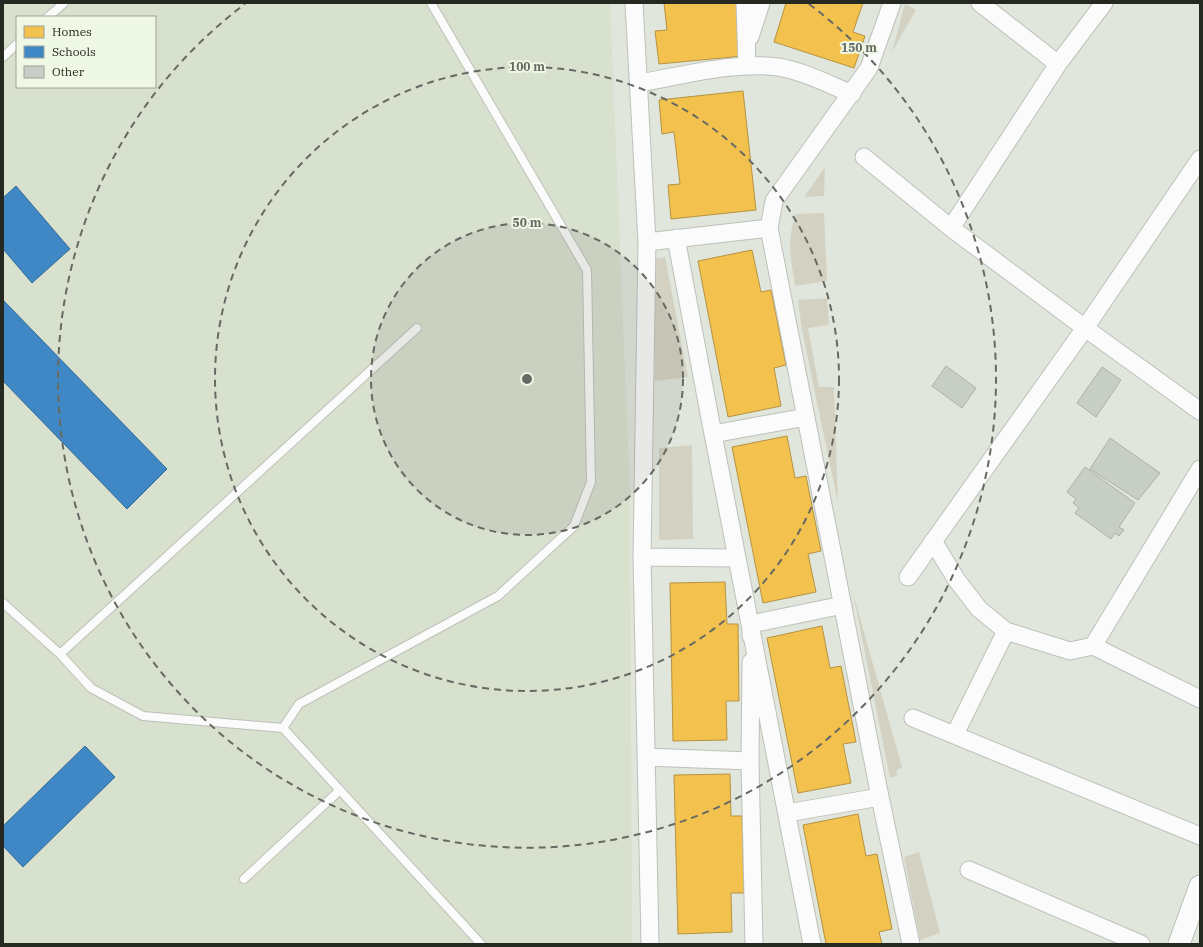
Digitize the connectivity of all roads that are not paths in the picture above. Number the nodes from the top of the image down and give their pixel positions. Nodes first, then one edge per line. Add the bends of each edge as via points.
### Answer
1 (64, 3) edge
2 (431, 3) edge
3 (634, 3) edge
4 (745, 3) edge
5 (761, 3) edge
6 (892, 3) edge
7 (980, 3) edge
8 (1104, 3) edge
9 (49, 16) edge
10 (16, 45) edge
11 (3, 57) edge
12 (746, 60) junction
13 (1058, 64) junction
14 (639, 83) junction
15 (852, 94) junction
16 (864, 157) dead end
17 (1200, 159) edge
18 (768, 228) junction
19 (950, 228) junction
20 (676, 238) junction
21 (647, 242) junction
22 (417, 328) dead end
23 (1085, 328) junction
24 (1200, 411) edge
25 (806, 417) junction
26 (713, 434) junction
27 (1200, 469) edge
28 (934, 541) junction
29 (642, 557) junction
30 (736, 558) junction
31 (908, 577) dead end
32 (3, 603) edge
33 (843, 605) junction
34 (751, 624) junction
35 (1006, 631) junction
36 (1093, 646) junction
37 (60, 654) junction
38 (1200, 699) edge
39 (913, 718) dead end
40 (283, 728) junction
41 (955, 734) junction
42 (646, 757) junction
43 (750, 761) junction
44 (340, 790) junction
45 (880, 797) junction
46 (787, 813) junction
47 (1200, 836) edge
48 (969, 870) dead end
49 (244, 879) dead end
50 (1200, 886) edge
51 (481, 944) edge
52 (650, 944) edge
53 (754, 944) edge
54 (812, 944) edge
55 (911, 944) edge
56 (1141, 944) edge
57 (1179, 944) edge

1 - 9 lane
2 - 40 lane via 587,270 591,482 574,526 498,596 299,704
3 - 14 street
4 - 12 street
5 - 12 street
6 - 15 street via 869,68
7 - 13 street
8 - 13 street
10 - 11 lane
12 - 14 street
12 - 15 street via 817,78
13 - 19 street
14 - 21 street
15 - 18 street via 774,201
16 - 19 street
17 - 23 street
18 - 20 street
18 - 25 street
19 - 23 street
20 - 21 street
20 - 26 street
21 - 29 street
22 - 37 lane
23 - 24 street
23 - 28 street
25 - 26 street
25 - 33 street
26 - 30 street
27 - 36 street
28 - 31 street
28 - 35 street via 956,579 979,609
29 - 30 street
29 - 42 street
30 - 34 street
32 - 37 lane
33 - 34 street
33 - 45 street
34 - 43 street
34 - 46 street
35 - 36 street via 1070,651
35 - 41 street
36 - 38 street
37 - 40 lane via 91,688 143,716
39 - 41 street
40 - 44 lane
41 - 47 street
42 - 43 street
42 - 52 street
43 - 53 street
44 - 49 lane
44 - 51 lane
45 - 46 street
45 - 55 street
46 - 54 street
48 - 56 street
50 - 57 street

